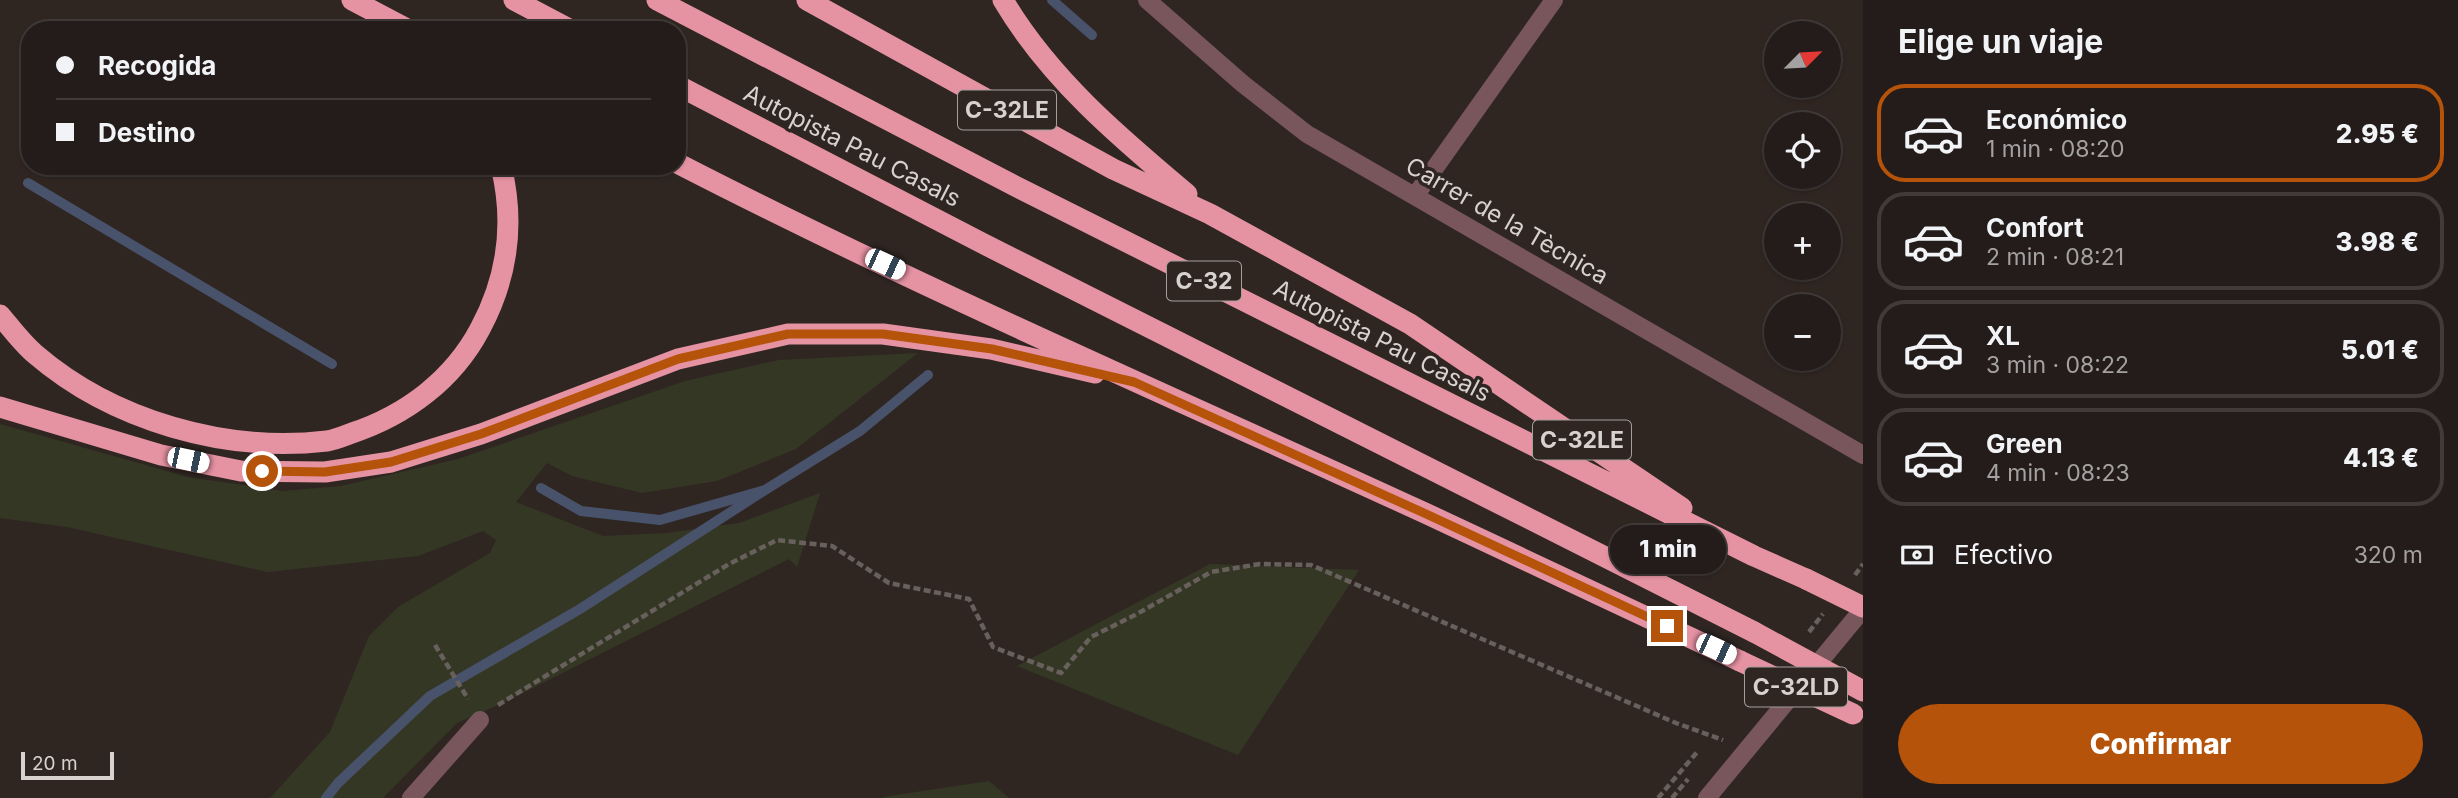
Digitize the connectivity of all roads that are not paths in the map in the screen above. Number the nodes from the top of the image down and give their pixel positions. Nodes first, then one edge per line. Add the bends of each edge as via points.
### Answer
1 (352, 0) edge
2 (514, 0) edge
3 (657, 0) edge
4 (807, 0) edge
5 (1003, 0) edge
6 (1147, 0) edge
7 (1554, 0) edge
8 (390, 21) edge
9 (554, 21) edge
10 (686, 90) edge
11 (686, 168) edge
12 (503, 175) edge
13 (1415, 196) junction
14 (1210, 214) junction
15 (0, 315) edge
16 (1134, 382) junction
17 (0, 407) edge
18 (1863, 455) edge
19 (1754, 556) junction
20 (1863, 608) edge
21 (1863, 691) edge
22 (1858, 715) edge
23 (480, 720) road end
24 (411, 798) edge
25 (1707, 798) edge

1 - 8 highway
2 - 9 highway
3 - 19 highway, Autopista Pau Casals / C-32 via 1017,187
4 - 14 highway, C-32LE via 1113,169
5 - 14 highway via 1062,80 1126,143
6 - 13 street, Carrer de la Tècnica via 1276,112
7 - 13 street
10 - 21 highway, Autopista Pau Casals / C-32, bridge
11 - 16 highway, C-32LD
12 - 15 highway via 509,216 506,261 493,306 471,348 444,379 412,405 372,426 329,440 270,444 213,437 128,412 81,387 35,354
13 - 18 street, Carrer de la Tècnica
14 - 19 highway, C-32LE via 1409,324
16 - 17 highway via 992,349 883,334 788,334 678,359 481,434 391,462 325,472 240,471 161,455
16 - 22 highway, C-32LD, bridge
19 - 20 highway, Autopista Pau Casals / C-32, bridge
20 - 25 street
23 - 24 street

